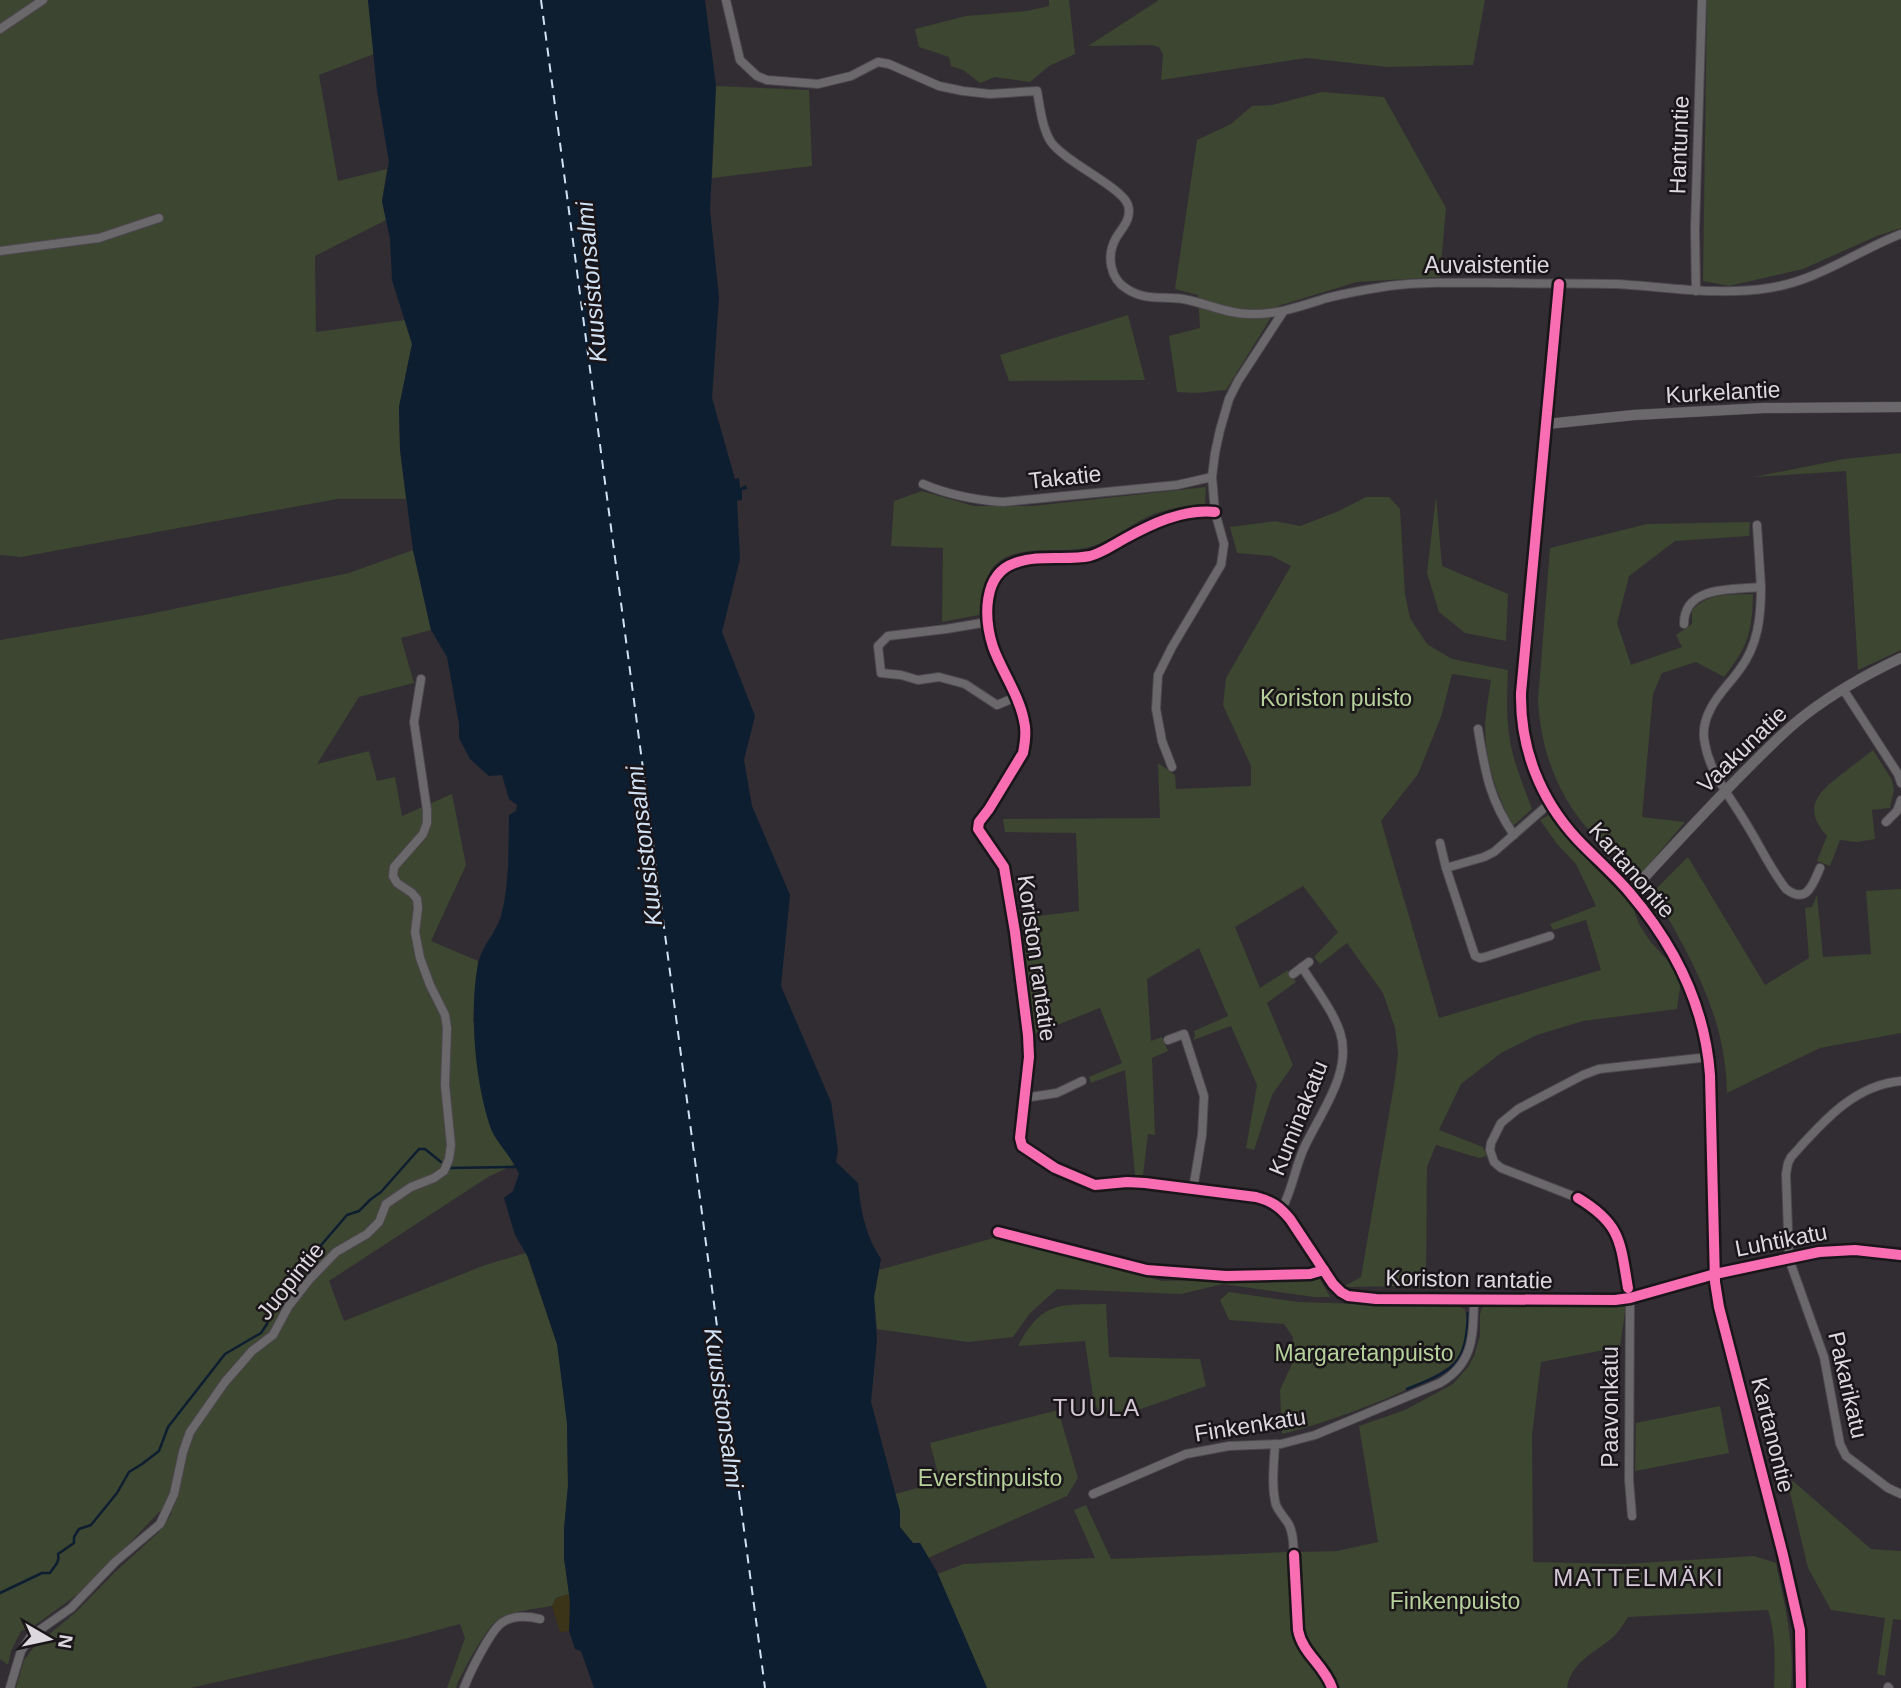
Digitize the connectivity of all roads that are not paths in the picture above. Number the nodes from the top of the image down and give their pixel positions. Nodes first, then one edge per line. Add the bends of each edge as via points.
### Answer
1 (43, 0) edge
2 (726, 0) edge
3 (1702, 0) edge
4 (0, 29) edge
5 (159, 218) dead end
6 (1901, 234) edge
7 (0, 251) edge
8 (1559, 284) junction
9 (1696, 291) junction
10 (1283, 312) junction
11 (1901, 407) edge
12 (1547, 424) junction
13 (1212, 477) junction
14 (923, 484) dead end
15 (1215, 512) junction
16 (1757, 525) dead end
17 (1761, 587) junction
18 (988, 622) junction
19 (1684, 624) dead end
20 (1901, 658) edge
21 (421, 679) dead end
22 (1843, 689) junction
23 (1016, 697) junction
24 (1478, 729) dead end
25 (1172, 767) dead end
26 (1901, 783) edge
27 (1725, 791) junction
28 (1901, 800) edge
29 (1550, 803) junction
30 (1886, 822) dead end
31 (1514, 835) junction
32 (1440, 843) dead end
33 (1446, 868) junction
34 (1820, 868) dead end
35 (1629, 891) junction
36 (1550, 936) dead end
37 (1293, 974) dead end
38 (1168, 1041) dead end
39 (1709, 1057) junction
40 (1082, 1081) dead end
41 (1901, 1081) edge
42 (1024, 1098) junction
43 (1193, 1189) junction
44 (1578, 1198) dead end
45 (1282, 1209) junction
46 (1855, 1250) dead end
47 (1789, 1259) junction
48 (1715, 1274) junction
49 (1630, 1298) junction
50 (1474, 1300) junction
51 (1275, 1444) junction
52 (1093, 1494) dead end
53 (1901, 1494) edge
54 (1632, 1516) dead end
55 (1294, 1555) dead end
56 (540, 1619) dead end
57 (10, 1688) edge
58 (464, 1688) edge
59 (1801, 1688) edge

1 - 4 street
2 - 10 street, Auvaistentie via 740,60 767,79 818,84 851,76 878,62 963,91 1037,91 1051,142 1128,204 1129,215 1110,251 1116,281 1139,296 1197,301 1248,314
3 - 9 street, Hantuntie
5 - 7 street via 99,238
6 - 9 street, Auvaistentie via 1803,279 1740,292
8 - 9 street, Auvaistentie
8 - 10 street, Auvaistentie via 1390,286
8 - 12 street, Kartanontie
10 - 13 street via 1229,398
11 - 12 street, Kurkelantie via 1764,408
12 - 29 street, Kartanontie via 1521,714 1529,758
13 - 14 street, Takatie via 1177,485 1003,502 945,493
13 - 15 street
15 - 18 street, Koriston rantatie via 1155,523 1093,555 1013,563 992,582
15 - 25 street via 1224,544 1221,565 1156,684 1158,724
16 - 17 street
17 - 19 street via 1698,596 1688,607
17 - 27 street via 1758,628 1749,656 1716,699 1704,728 1708,757
18 - 23 street, Koriston rantatie via 993,647
18 - 23 street via 888,636 878,646 881,673 918,680 939,677 965,684 997,705
20 - 22 street, Vaakunatie
21 - 57 street, Juopintie via 414,722 427,823 394,867 393,876 417,899 415,932 420,958 445,1015 449,1159 444,1171 386,1204 379,1222 367,1234 336,1252 309,1280 273,1335 225,1382 190,1432 174,1494 160,1524 71,1608 31,1636 21,1651
22 - 26 street
22 - 27 street, Vaakunatie via 1788,728
23 - 42 street, Koriston rantatie via 1026,733 1023,753 978,829 1004,867 1028,1035
24 - 31 street via 1486,777
27 - 34 street via 1786,889 1796,895 1808,892
27 - 35 street, Vaakunatie
28 - 30 street
29 - 31 street
29 - 35 street, Kartanontie via 1577,839
31 - 33 street via 1484,857
32 - 33 street
33 - 36 street via 1475,956 1485,957
35 - 39 street, Kartanontie via 1679,965 1701,1019
37 - 45 street, Kuminakatu via 1306,964 1340,1033 1343,1056
38 - 43 street via 1184,1034 1204,1096
39 - 44 street via 1592,1071 1501,1123 1491,1143 1491,1154 1501,1168
39 - 48 street, Kartanontie
40 - 42 street via 1058,1093
41 - 47 street, Pakarikatu via 1868,1090 1837,1109 1791,1157 1786,1174
42 - 43 street, Koriston rantatie via 1022,1146 1062,1171 1095,1185 1138,1182
43 - 45 street, Koriston rantatie via 1256,1197
45 - 50 street, Koriston rantatie via 1333,1284 1348,1296
46 - 47 street, Luhtikatu
47 - 48 street, Luhtikatu
47 - 53 street, Pakarikatu via 1824,1357 1840,1444 1846,1456
48 - 49 street, Koriston rantatie
48 - 59 street, Kartanontie via 1719,1307 1800,1630
49 - 50 street, Koriston rantatie
49 - 54 street, Paavonkatu
50 - 51 street, Finkenkatu via 1470,1348 1450,1377 1336,1428
51 - 52 street, Finkenkatu via 1186,1454
51 - 55 street via 1275,1499 1292,1532
56 - 58 street via 516,1617 501,1623

